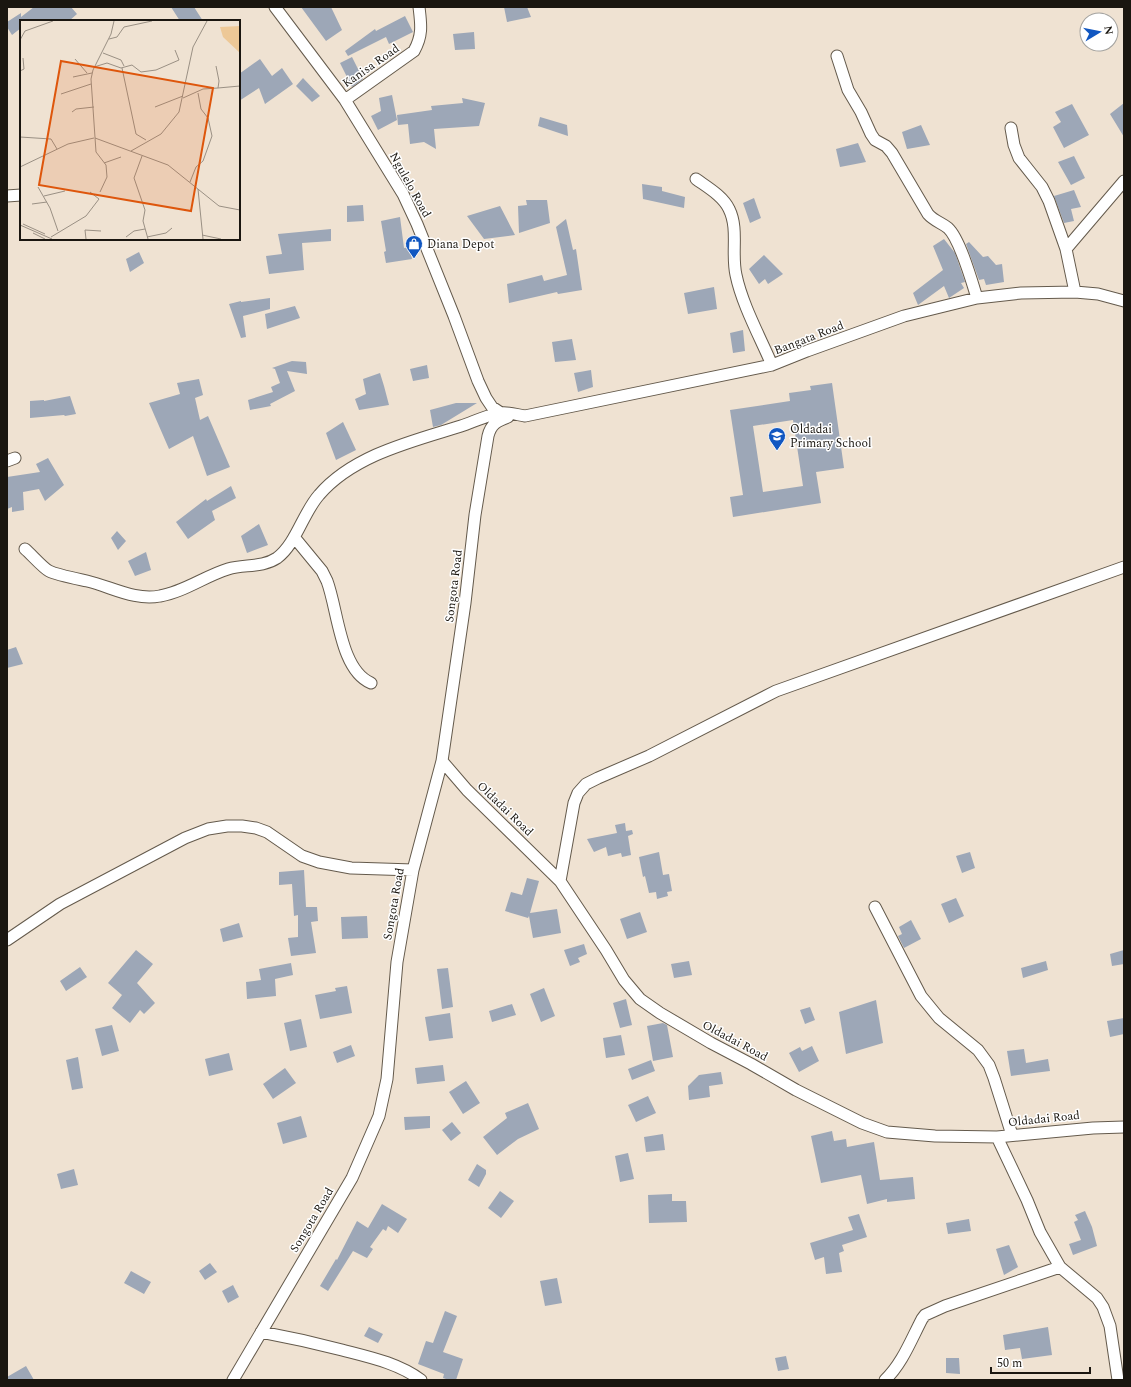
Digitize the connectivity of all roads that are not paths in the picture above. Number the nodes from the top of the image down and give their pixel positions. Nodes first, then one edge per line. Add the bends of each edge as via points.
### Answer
1 (275, 7) edge
2 (419, 7) edge
3 (837, 56) dead end
4 (345, 100) junction
5 (1011, 128) dead end
6 (696, 179) dead end
7 (1124, 181) edge
8 (20, 195) edge
9 (7, 196) edge
10 (1066, 249) junction
11 (1075, 292) junction
12 (977, 298) junction
13 (1124, 301) edge
14 (772, 365) junction
15 (501, 413) junction
16 (514, 414) junction
17 (294, 537) junction
18 (25, 549) dead end
19 (1124, 567) edge
20 (371, 683) dead end
21 (442, 761) junction
22 (413, 870) junction
23 (560, 881) junction
24 (874, 907) dead end
25 (7, 940) edge
26 (1124, 1127) edge
27 (1012, 1135) junction
28 (997, 1137) junction
29 (1060, 1267) junction
30 (261, 1332) junction
31 (233, 1380) edge
32 (421, 1380) edge
33 (885, 1380) edge
34 (1118, 1380) edge

1 - 4 street, Ngulelo Road
2 - 4 street, Kanisa Road via 420,35 414,51
3 - 12 street via 848,90 871,134 892,153 932,219 948,228 956,240
4 - 15 street, Ngulelo Road via 403,194 478,381 492,407
5 - 10 street via 1019,158 1042,188
6 - 14 street via 725,201 730,210 734,230 733,262 738,284
7 - 10 street
8 - 9 street
10 - 11 street
11 - 12 street, Bangata Road via 1022,293
11 - 13 street, Bangata Road via 1098,294
12 - 14 street, Bangata Road via 904,316
14 - 16 street, Bangata Road via 525,416
15 - 16 street, Bangata Road
15 - 17 street via 379,454 359,464 334,480 319,494 307,510
16 - 21 street, Songota Road via 493,424 488,436
17 - 18 street via 277,558 268,562 233,567 172,593 146,597 127,594 49,571
17 - 20 street via 328,581 346,653 359,676
19 - 23 street via 776,691 649,756 586,784 574,803
21 - 22 street, Songota Road
21 - 23 street, Oldadai Road via 467,790
22 - 25 street via 351,868 319,862 302,856 267,832 256,828 227,826 208,829 185,838 60,904
22 - 30 street, Songota Road via 397,962 387,1079 379,1116 352,1178
23 - 28 street, Oldadai Road via 624,980 640,999 660,1014 835,1110 874,1128 887,1132 935,1136
24 - 27 street via 921,996 939,1018 978,1050 988,1065
26 - 27 street, Oldadai Road
27 - 28 street, Oldadai Road
28 - 29 street via 1040,1232
29 - 33 street via 945,1306 926,1315 892,1373
29 - 34 street via 1097,1298 1103,1307 1110,1326
30 - 31 street, Songota Road
30 - 32 street via 294,1338 398,1366

